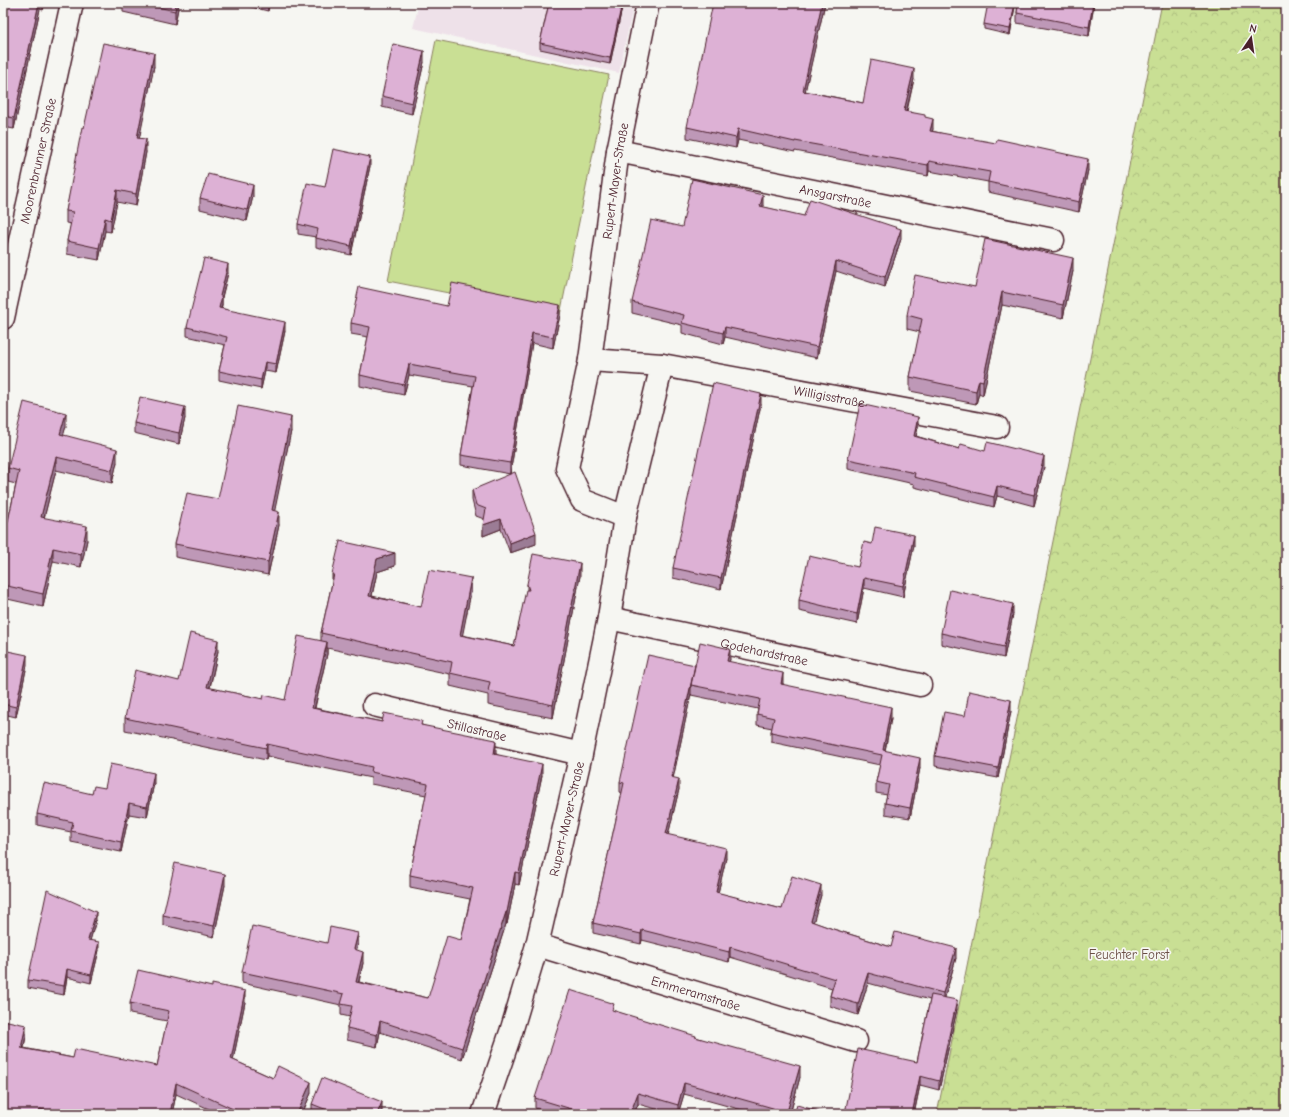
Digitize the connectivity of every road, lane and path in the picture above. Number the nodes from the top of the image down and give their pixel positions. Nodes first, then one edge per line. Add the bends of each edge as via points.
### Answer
1 (72, 3) edge
2 (648, 3) edge
3 (618, 151) junction
4 (1053, 240) dead end
5 (3, 318) edge
6 (590, 360) junction
7 (662, 365) junction
8 (997, 427) dead end
9 (625, 517) junction
10 (609, 618) junction
11 (920, 685) dead end
12 (374, 705) dead end
13 (581, 754) junction
14 (537, 944) junction
15 (856, 1041) dead end
16 (483, 1114) edge

1 - 5 street, Moorenbrunner Straße
2 - 3 street, Rupert-Mayer-Straße
3 - 4 street, Ansgarstraße
3 - 6 street, Rupert-Mayer-Straße
6 - 7 street
6 - 9 street, Rupert-Mayer-Straße via 567,468 582,500
7 - 8 street, Willigisstraße
7 - 9 street, Rupert-Mayer-Straße
9 - 10 street, Rupert-Mayer-Straße
10 - 11 street, Godehardstraße
10 - 13 street, Rupert-Mayer-Straße
12 - 13 street, Stillastraße
13 - 14 street, Rupert-Mayer-Straße
14 - 15 street, Emmeramstraße
14 - 16 street, Rupert-Mayer-Straße

